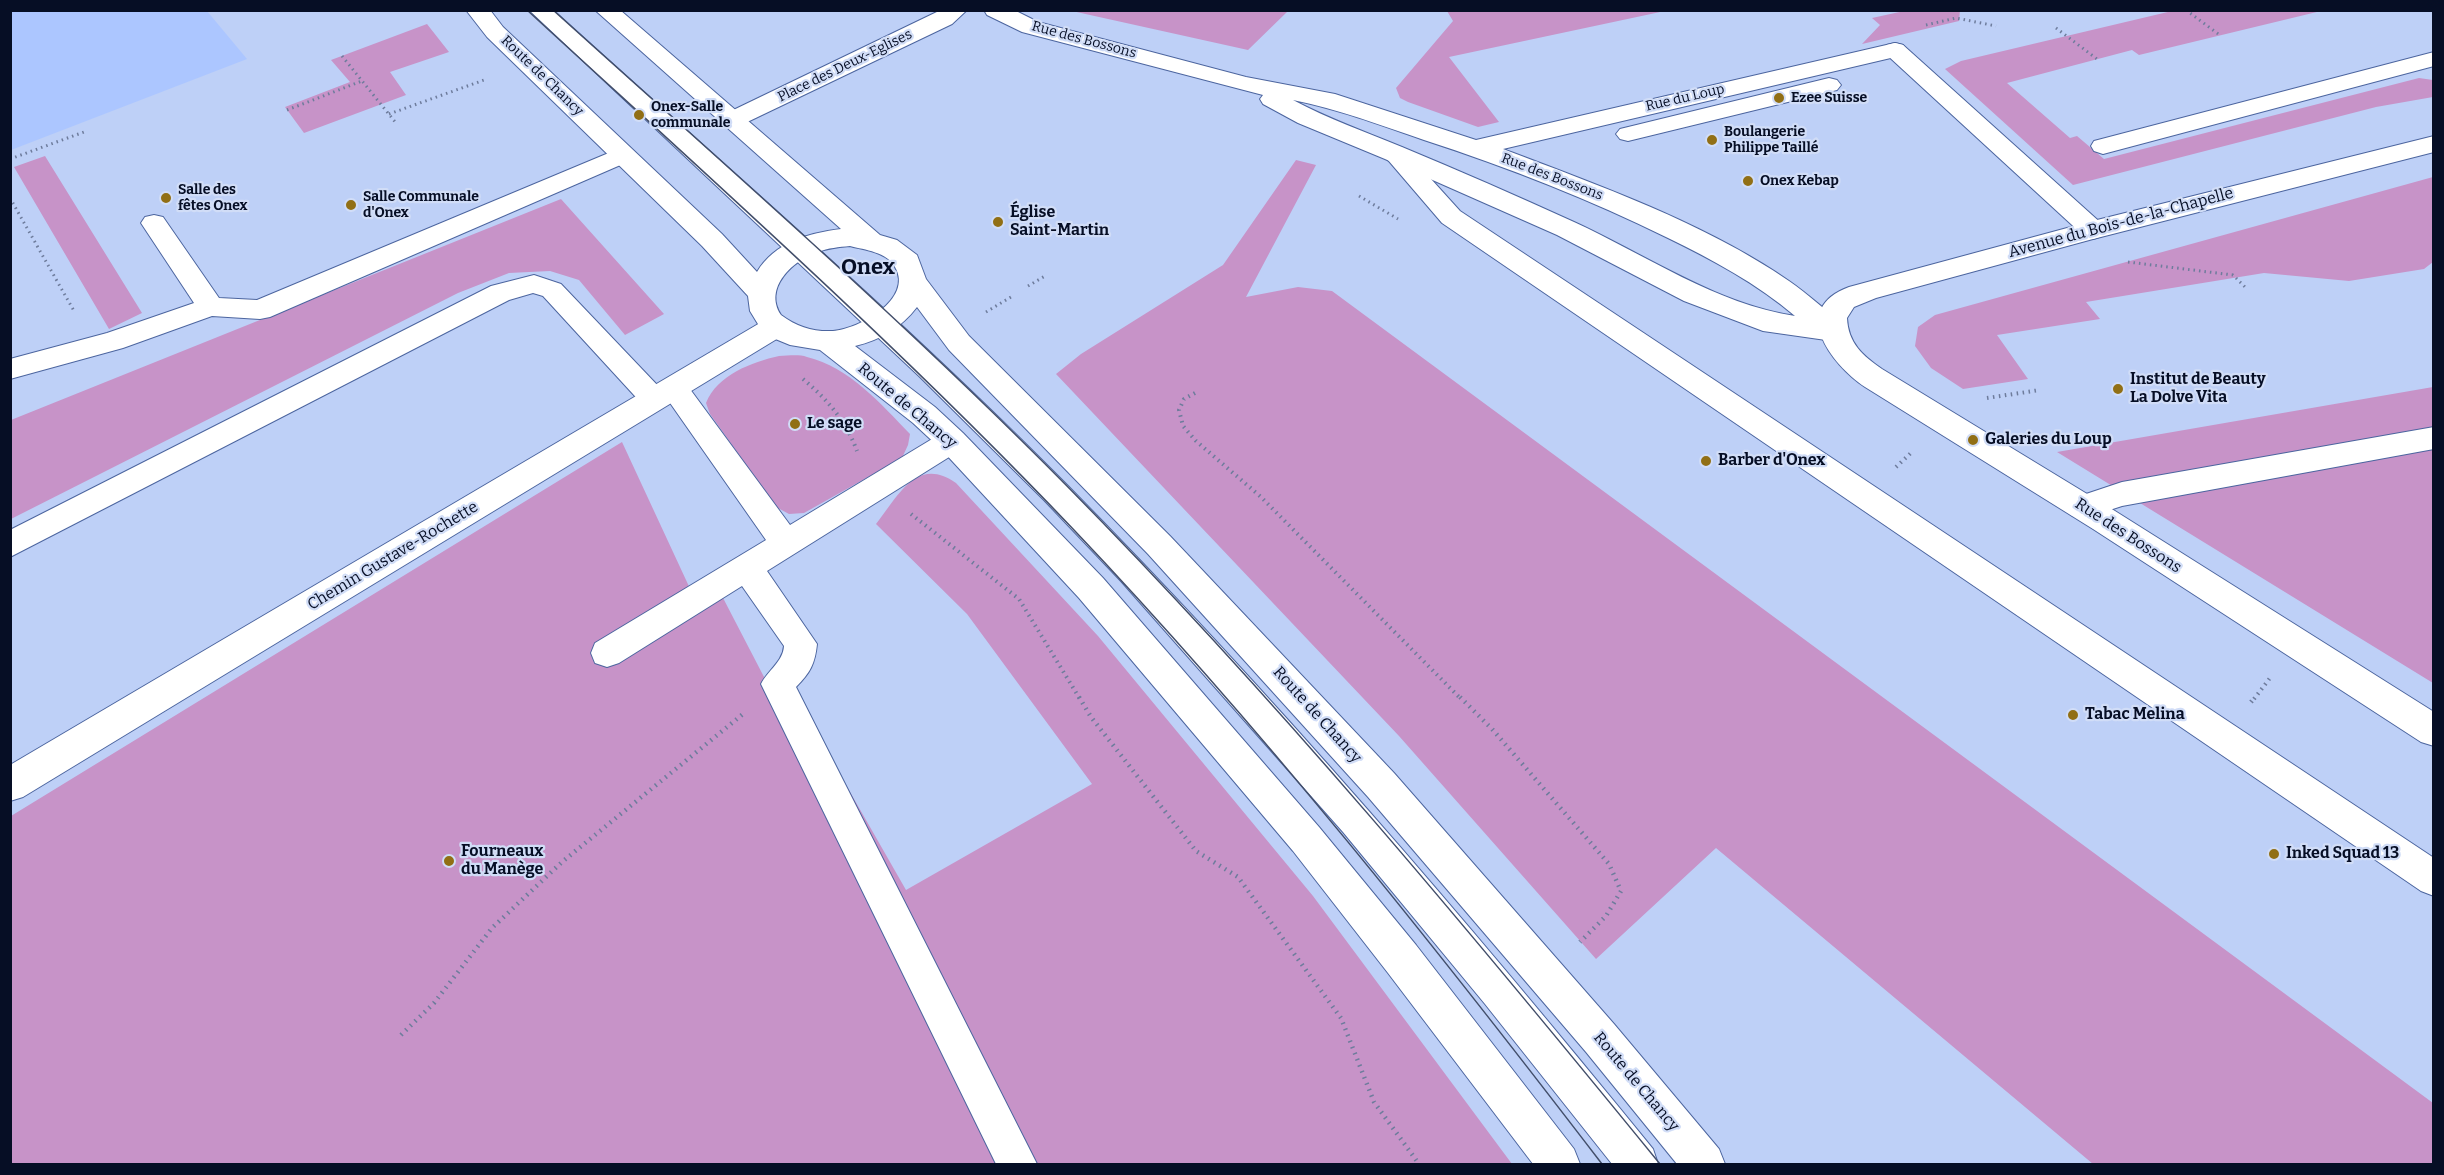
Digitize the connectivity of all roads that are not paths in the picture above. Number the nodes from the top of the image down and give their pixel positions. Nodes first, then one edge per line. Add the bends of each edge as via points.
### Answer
1 (477, 10) edge
2 (540, 10) edge
3 (606, 10) edge
4 (956, 10) edge
5 (995, 10) edge
6 (1895, 50) joint
7 (2433, 59) edge
8 (1244, 84) junction
9 (1829, 85) dead end
10 (732, 120) junction
11 (1628, 134) dead end
12 (2433, 144) edge
13 (2103, 146) dead end
14 (1475, 148) junction
15 (1394, 153) junction
16 (623, 155) junction
17 (154, 223) dead end
18 (2092, 230) junction
19 (869, 239) junction
20 (800, 248) junction
21 (913, 281) junction
22 (761, 293) junction
23 (211, 307) junction
24 (884, 325) junction
25 (775, 327) junction
26 (1833, 331) junction
27 (828, 341) junction
28 (10, 369) edge
29 (664, 394) junction
30 (2433, 438) edge
31 (952, 441) junction
32 (2082, 507) junction
33 (785, 542) junction
34 (10, 544) edge
35 (746, 566) junction
36 (607, 653) dead end
37 (2433, 732) edge
38 (10, 784) edge
39 (2433, 879) edge
40 (1017, 1164) edge
41 (1559, 1164) edge
42 (1638, 1164) edge
43 (1704, 1164) edge

1 - 16 street, Route de Chancy
2 - 20 lane
3 - 10 street
4 - 10 street, Place des Deux-Eglises
5 - 8 street, Rue des Bossons via 1030,27
6 - 14 street, Rue du Loup
6 - 18 lane
7 - 13 lane
8 - 14 street, Rue des Bossons via 1326,99
8 - 15 street, Rue des Bossons via 1307,118
9 - 11 lane
10 - 19 street
12 - 18 street, Avenue du Bois-de-la-Chapelle
14 - 26 street, Rue des Bossons via 1617,202 1729,257 1780,288
15 - 26 street, Rue des Bossons via 1566,230 1694,294 1763,321
15 - 39 lane via 1451,217
16 - 22 street, Route de Chancy
16 - 23 lane via 260,310
17 - 23 lane
18 - 26 street, Avenue du Bois-de-la-Chapelle via 1853,296 1839,304
19 - 20 street via 830,239
19 - 21 street, Route de Chancy via 884,243 906,259
20 - 22 street via 775,266
20 - 24 lane
21 - 24 street via 904,307
21 - 43 street, Route de Chancy via 959,343 1159,545 1381,785
22 - 25 street via 761,305
23 - 28 lane via 105,344
24 - 27 street via 850,339
24 - 42 lane via 1056,494 1209,657 1443,926
25 - 27 street via 808,340
25 - 29 street, Chemin Gustave-Rochette
26 - 32 street, Rue des Bossons via 1854,364
27 - 31 street, Route de Chancy
29 - 33 lane
29 - 34 lane via 552,290 534,284 500,293
29 - 38 street, Chemin Gustave-Rochette
30 - 32 lane via 2122,494
31 - 33 lane
31 - 41 street, Route de Chancy via 1091,588 1298,831
32 - 37 street, Rue des Bossons
33 - 35 lane
35 - 36 lane
35 - 40 lane via 801,644 799,662 778,684

